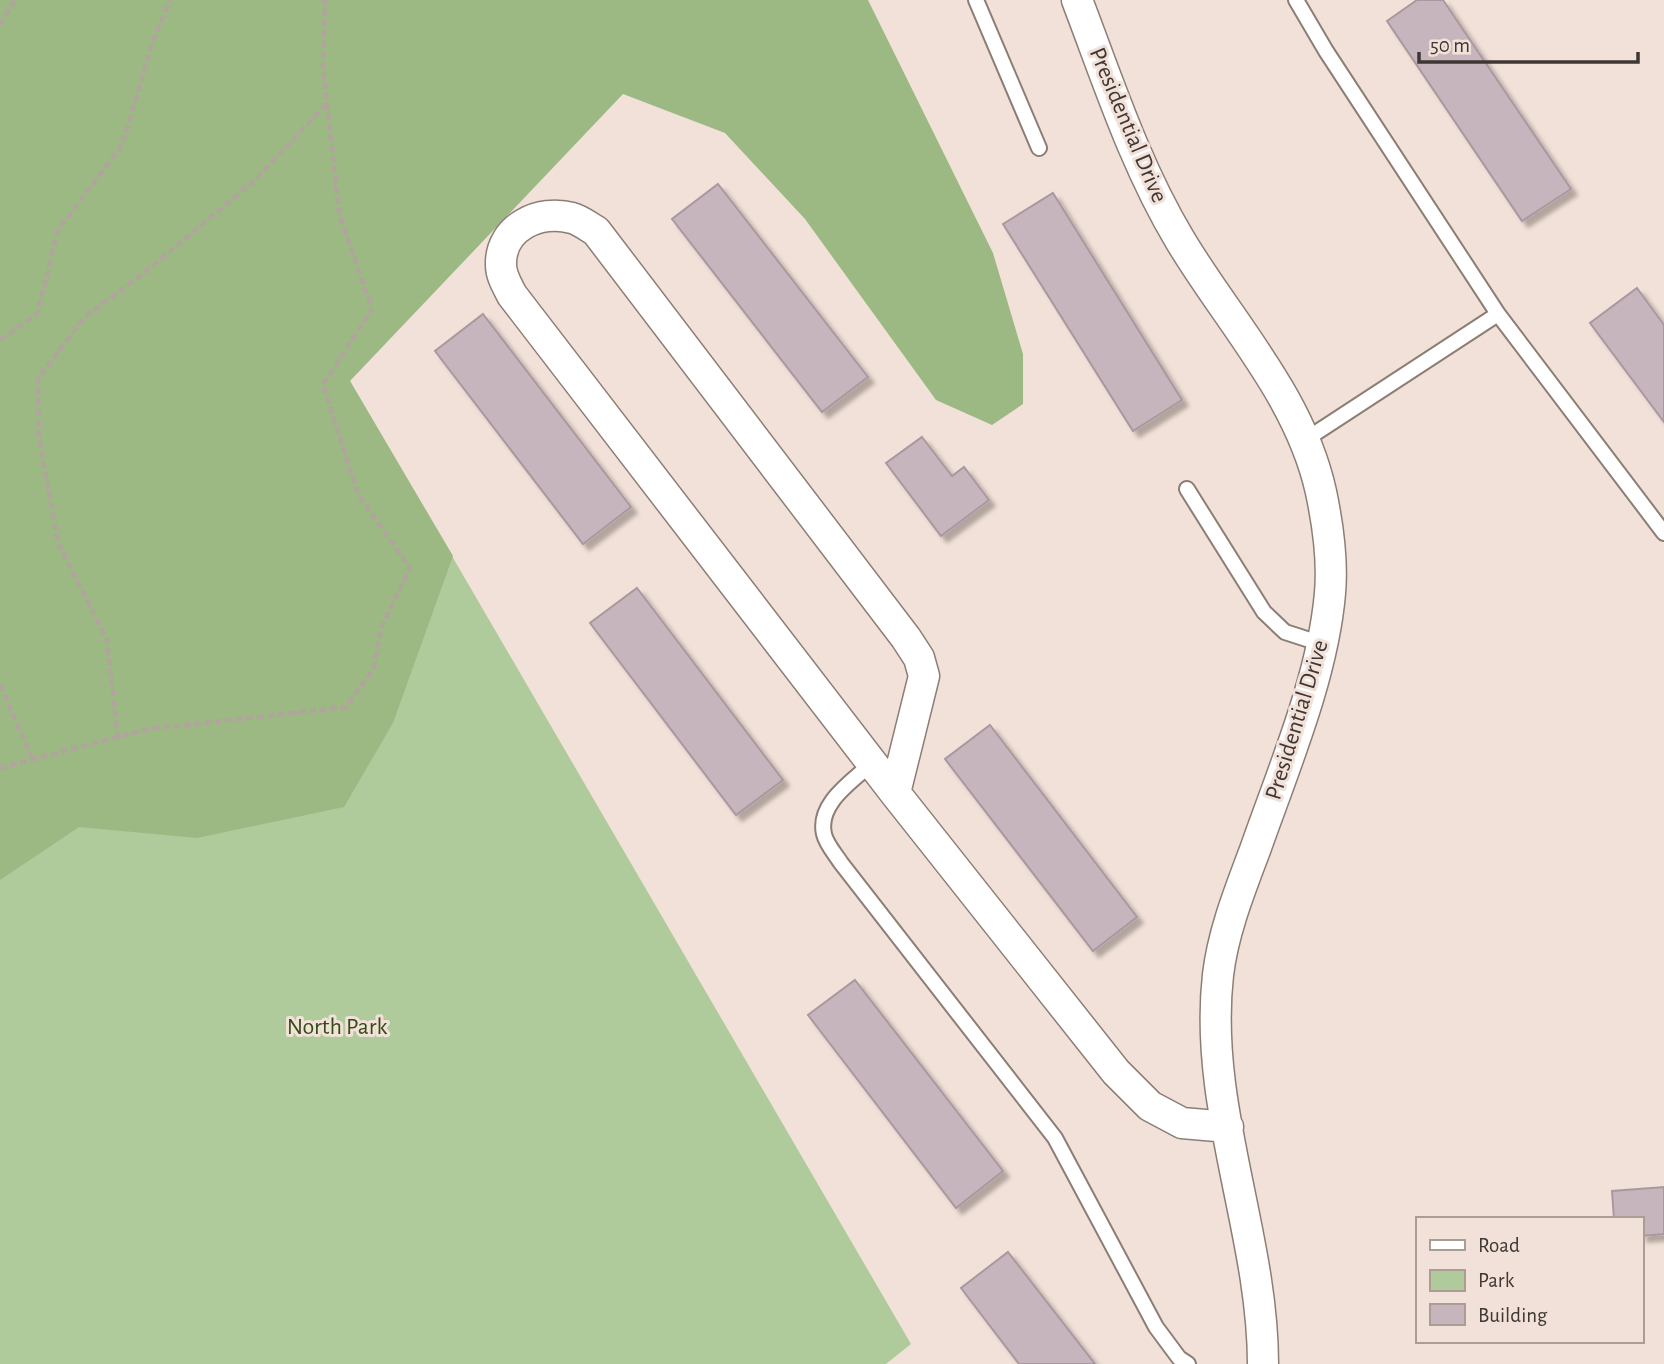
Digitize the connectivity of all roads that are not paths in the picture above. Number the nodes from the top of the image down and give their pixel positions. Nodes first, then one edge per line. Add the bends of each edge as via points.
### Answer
1 (976, 0) edge
2 (1077, 0) edge
3 (1296, 0) edge
4 (1039, 148) dead end
5 (1498, 314) junction
6 (1305, 440) junction
7 (1187, 489) dead end
8 (1664, 533) edge
9 (1322, 644) junction
10 (872, 763) junction
11 (895, 793) junction
12 (1228, 1127) junction
13 (1188, 1364) edge
14 (1263, 1364) edge

1 - 4 lane
2 - 6 street, Presidential Drive via 1133,149 1158,199
3 - 5 lane
5 - 6 lane
5 - 8 lane
6 - 9 street, Presidential Drive via 1320,488 1331,562
7 - 9 lane via 1264,612 1285,632
9 - 12 street, Presidential Drive via 1285,766 1234,906 1218,973 1217,1046
10 - 11 street
10 - 11 street via 512,295 500,263 504,248 524,223 538,216 574,218 596,231 906,638 924,676
10 - 13 lane via 832,800 824,835 1055,1138 1156,1327
11 - 12 street via 1116,1072 1150,1106 1182,1123
12 - 14 street, Presidential Drive via 1258,1298

